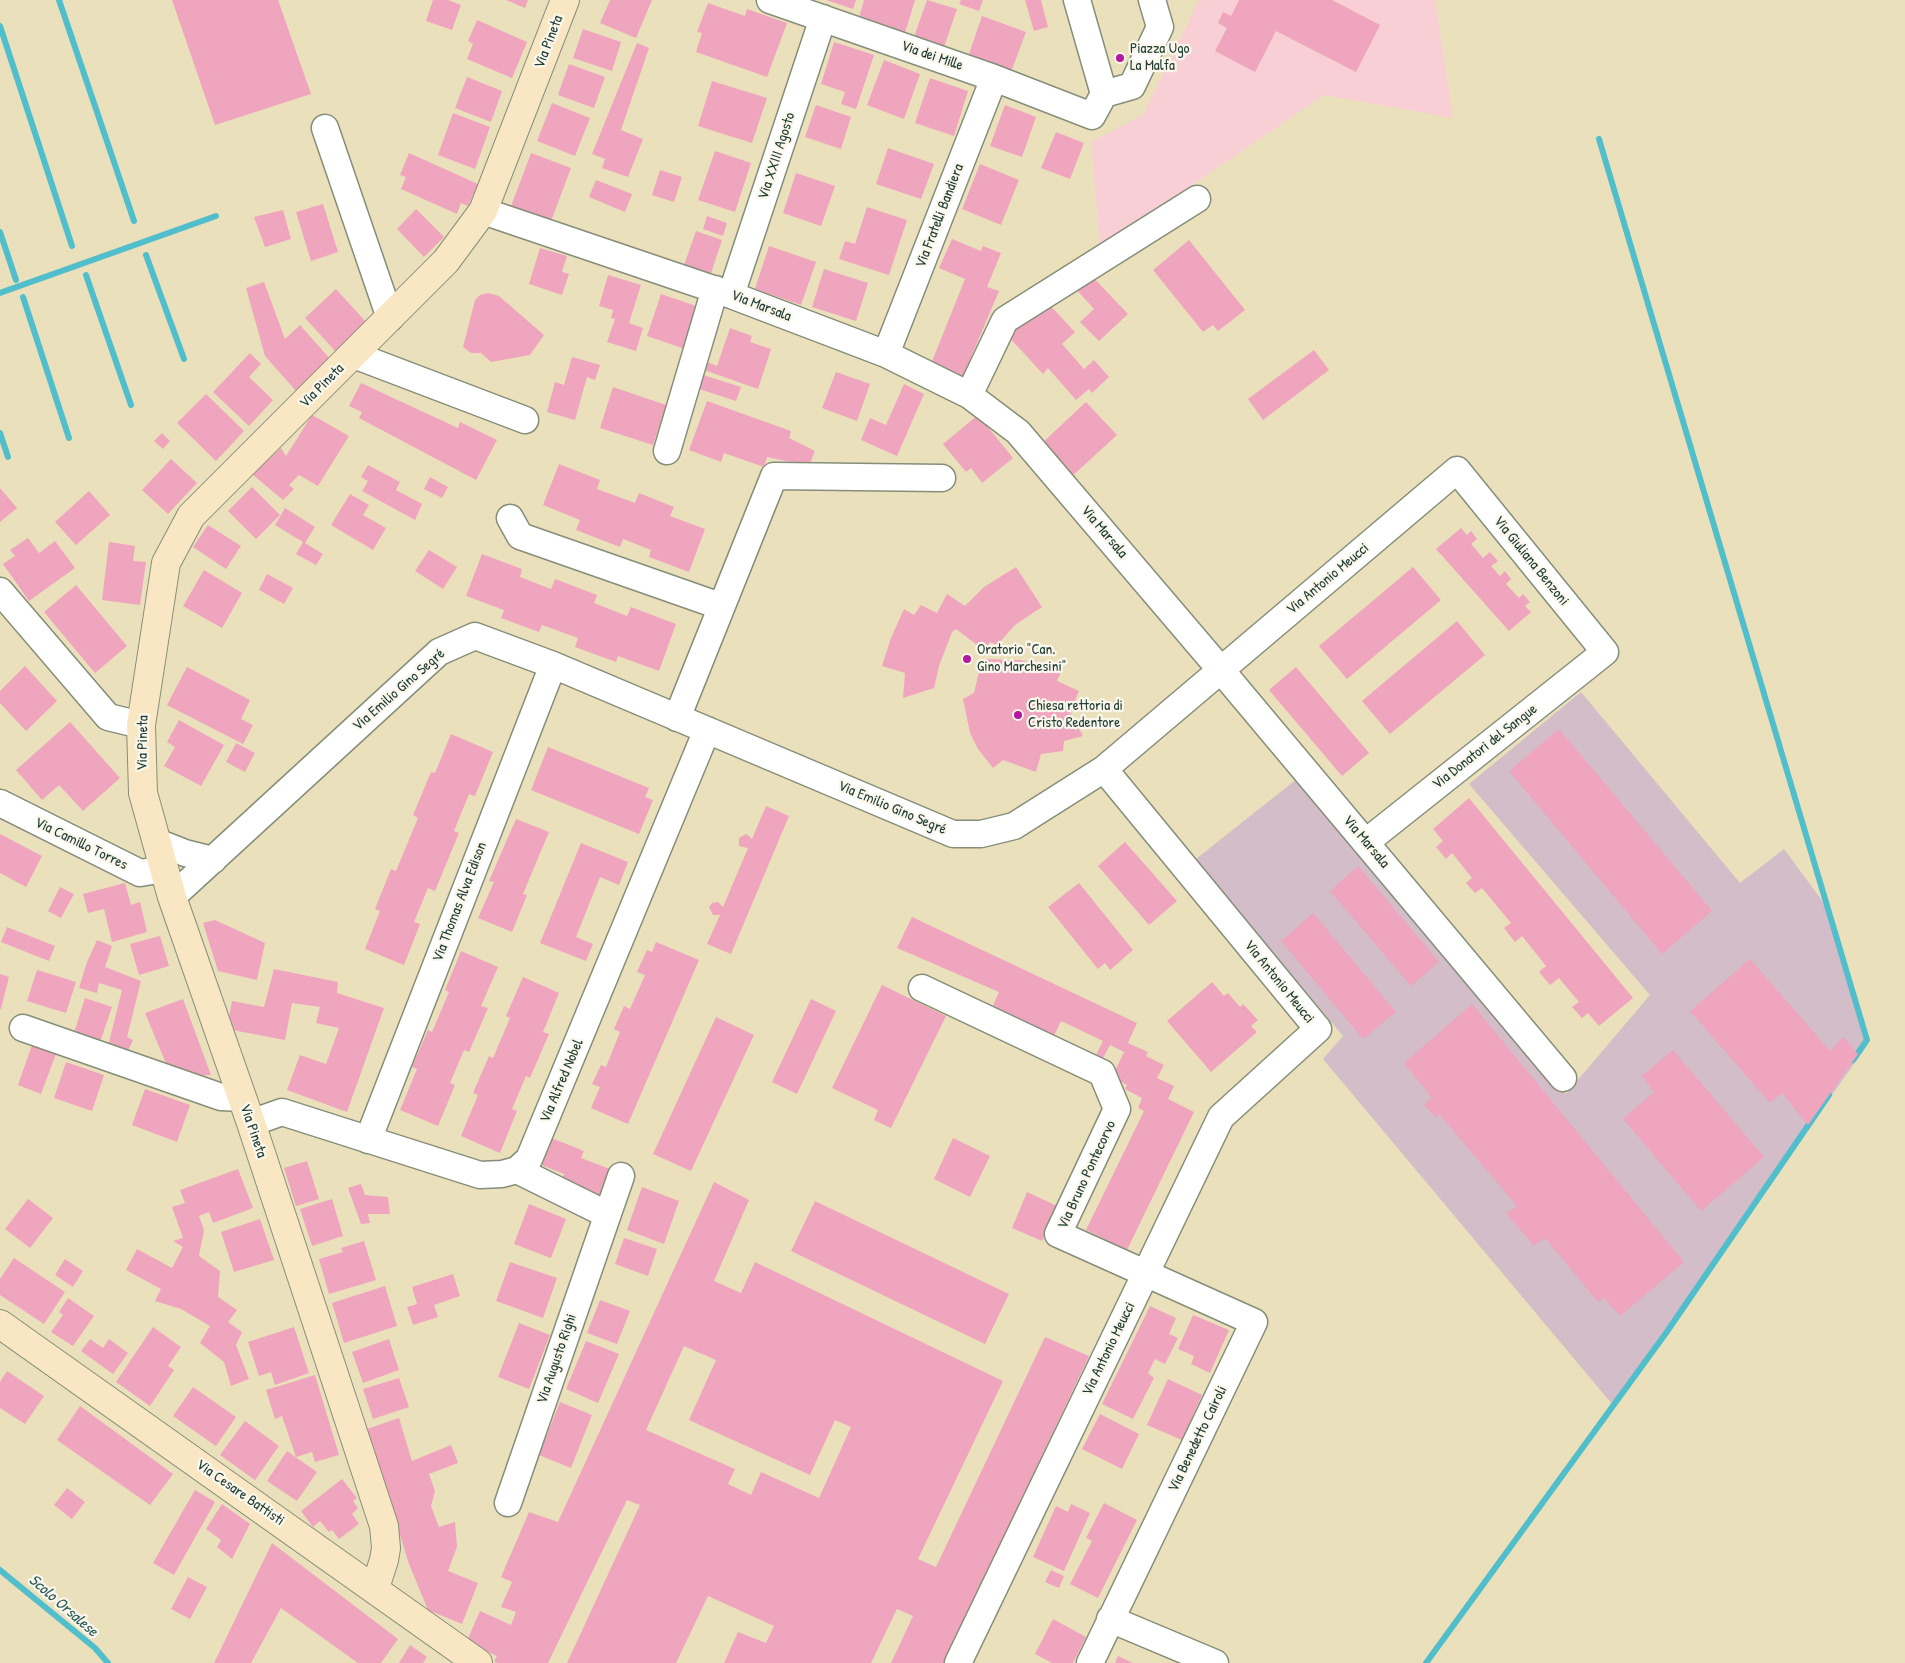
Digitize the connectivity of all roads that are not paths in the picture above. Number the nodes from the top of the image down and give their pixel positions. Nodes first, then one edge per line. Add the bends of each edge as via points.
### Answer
1 (565, 0) edge
2 (770, 0) edge
3 (1077, 0) edge
4 (1152, 0) edge
5 (823, 18) junction
6 (994, 78) junction
7 (1098, 105) junction
8 (325, 128) dead end
9 (1197, 199) dead end
10 (484, 211) junction
11 (723, 292) junction
12 (390, 318) junction
13 (886, 354) junction
14 (354, 355) junction
15 (969, 395) junction
16 (525, 420) dead end
17 (667, 451) dead end
18 (1456, 470) joint
19 (942, 478) dead end
20 (510, 518) dead end
21 (0, 590) edge
22 (720, 606) junction
23 (1605, 652) joint
24 (553, 666) junction
25 (1220, 669) junction
26 (677, 718) junction
27 (141, 725) junction
28 (707, 730) junction
29 (1104, 769) junction
30 (0, 803) edge
31 (157, 842) junction
32 (1366, 842) junction
33 (213, 860) junction
34 (164, 869) junction
35 (172, 897) junction
36 (922, 988) dead end
37 (23, 1028) dead end
38 (1563, 1078) dead end
39 (242, 1098) junction
40 (251, 1123) junction
41 (368, 1140) junction
42 (518, 1170) junction
43 (621, 1176) dead end
44 (606, 1214) junction
45 (1145, 1274) junction
46 (0, 1324) edge
47 (508, 1503) dead end
48 (374, 1588) junction
49 (1110, 1619) junction
50 (478, 1663) edge
51 (958, 1663) edge
52 (1090, 1663) edge
53 (1215, 1663) edge

1 - 10 street, Via Pineta
2 - 5 street, Via dei Mille
3 - 7 street
4 - 7 street via 1160,27 1132,86
5 - 6 street, Via dei Mille
5 - 11 street, Via XXIII Agosto
6 - 7 street, Via dei Mille
6 - 13 street, Via Fratelli Bandiera
8 - 12 street
9 - 15 street via 1005,320
10 - 11 street, Via Marsala
10 - 12 street, Via Pineta via 446,261
11 - 13 street, Via Marsala
11 - 17 street, Via XXIII Agosto
12 - 14 street, Via Pineta
13 - 15 street, Via Marsala
14 - 16 street
14 - 27 street, Via Pineta via 191,516 166,563
15 - 25 street, Via Marsala via 1018,432
18 - 23 street, Via Giuliana Benzoni
18 - 25 street, Via Antonio Meucci
19 - 22 street via 774,476
20 - 22 street via 520,536
21 - 27 street via 108,716
22 - 26 street
23 - 32 street, Via Donatori del Sangue
24 - 26 street, Via Emilio Gino Segré
24 - 33 street, Via Emilio Gino Segré via 475,636 440,652
24 - 41 street, Via Thomas Alva Edison
25 - 29 street, Via Antonio Meucci
25 - 32 street, Via Marsala
26 - 28 street, Via Emilio Gino Segré
27 - 31 street, Via Pineta via 143,793
28 - 29 street, Via Emilio Gino Segré via 953,834 981,834 1014,826
28 - 42 street, Via Alfred Nobel via 529,1159
29 - 45 street, Via Antonio Meucci via 1318,1029 1221,1117
30 - 34 street, Via Camillo Torres via 140,873
31 - 33 street
31 - 34 street, Via Pineta
32 - 38 street, Via Marsala
33 - 35 street, Via Emilio Gino Segré
34 - 35 street, Via Pineta
35 - 39 street, Via Pineta
36 - 45 street, Via Bruno Pontecorvo via 1102,1073 1117,1109 1058,1234
37 - 39 street via 221,1097
39 - 40 street, Via Pineta
40 - 41 street via 282,1112
40 - 48 street, Via Pineta via 384,1526 385,1554
41 - 42 street via 480,1175
42 - 44 street
43 - 44 street, Via Augusto Righi
44 - 47 street, Via Augusto Righi
45 - 49 street, Via Benedetto Cairoli via 1254,1322
45 - 51 street, Via Antonio Meucci
46 - 48 street, Via Cesare Battisti
48 - 50 street, Via Cesare Battisti
49 - 52 street, Via Benedetto Cairoli
49 - 53 street

